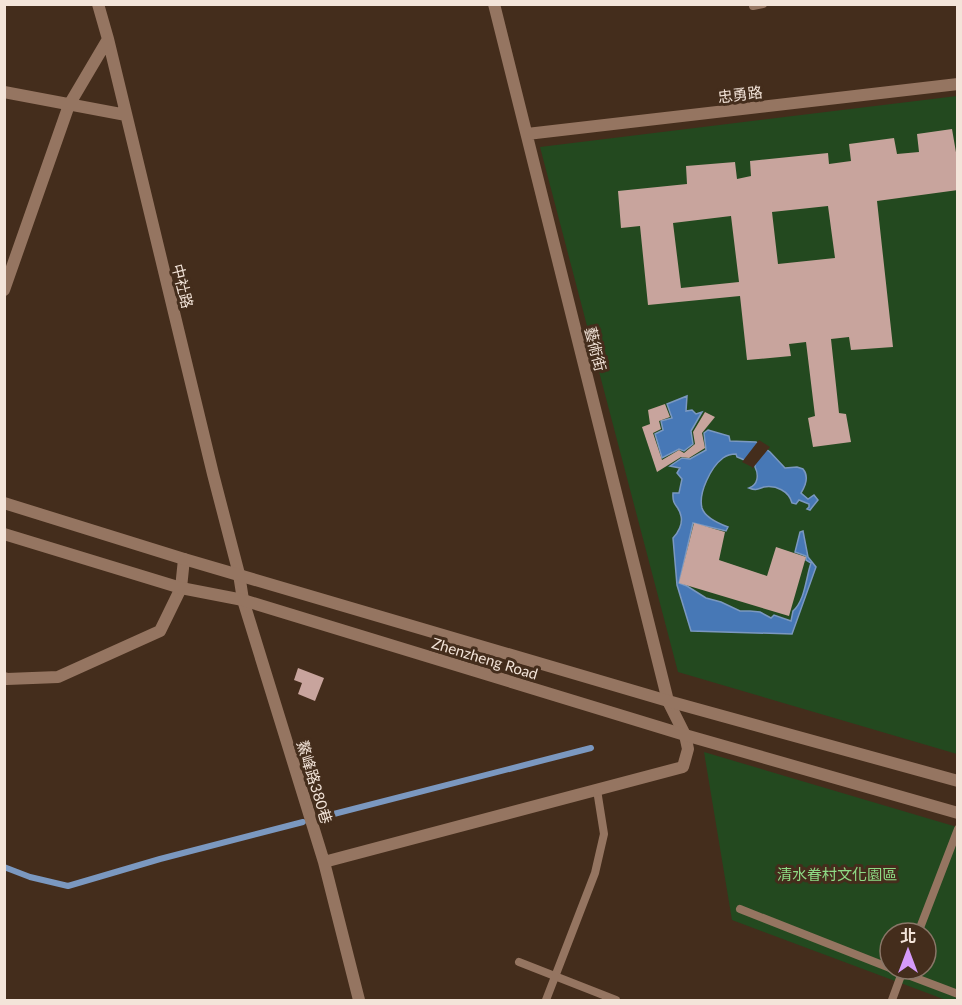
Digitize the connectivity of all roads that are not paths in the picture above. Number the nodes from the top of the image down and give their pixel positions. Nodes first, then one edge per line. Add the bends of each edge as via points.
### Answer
1 (98, 4) edge
2 (494, 4) edge
3 (763, 4) edge
4 (753, 6) dead end
5 (108, 39) junction
6 (957, 84) edge
7 (4, 92) edge
8 (69, 105) junction
9 (126, 115) junction
10 (526, 134) junction
11 (4, 290) edge
12 (4, 503) edge
13 (4, 534) edge
14 (184, 559) junction
15 (239, 574) junction
16 (182, 588) junction
17 (243, 600) junction
18 (4, 678) edge
19 (668, 701) junction
20 (685, 735) junction
21 (957, 781) edge
22 (597, 790) junction
23 (957, 813) edge
24 (957, 830) edge
25 (324, 862) junction
26 (740, 909) dead end
27 (923, 921) edge
28 (519, 962) dead end
29 (878, 964) edge
30 (556, 977) junction
31 (899, 981) edge
32 (926, 981) edge
33 (957, 994) edge
34 (359, 1000) edge
35 (546, 1000) edge
36 (616, 1000) edge
37 (892, 1000) edge

1 - 5 street, 中社路
2 - 10 street, 藝術街
3 - 4 lane
5 - 8 street
5 - 9 street, 中社路
6 - 10 street, 忠勇路
7 - 8 street
8 - 9 street
8 - 11 street
9 - 15 street, 中社路
10 - 19 street, 藝術街
12 - 14 street, Zhenzheng Road
13 - 16 street, Zhenzheng Road
14 - 15 street, Zhenzheng Road
14 - 16 street
15 - 17 street, 鰲峰路380巷
15 - 19 street, Zhenzheng Road
16 - 17 street, Zhenzheng Road
16 - 18 street via 160,632 58,677
17 - 20 street, Zhenzheng Road
17 - 25 street, 鰲峰路380巷
19 - 20 street, 藝術街
19 - 21 street, Zhenzheng Road
20 - 22 street via 688,749 683,767
20 - 23 street, Zhenzheng Road
22 - 25 street
22 - 30 lane via 604,834 595,873
24 - 27 lane
25 - 34 street, 鰲峰路380巷
26 - 29 lane
28 - 30 lane
30 - 35 lane
30 - 36 lane
31 - 37 lane
32 - 33 lane

